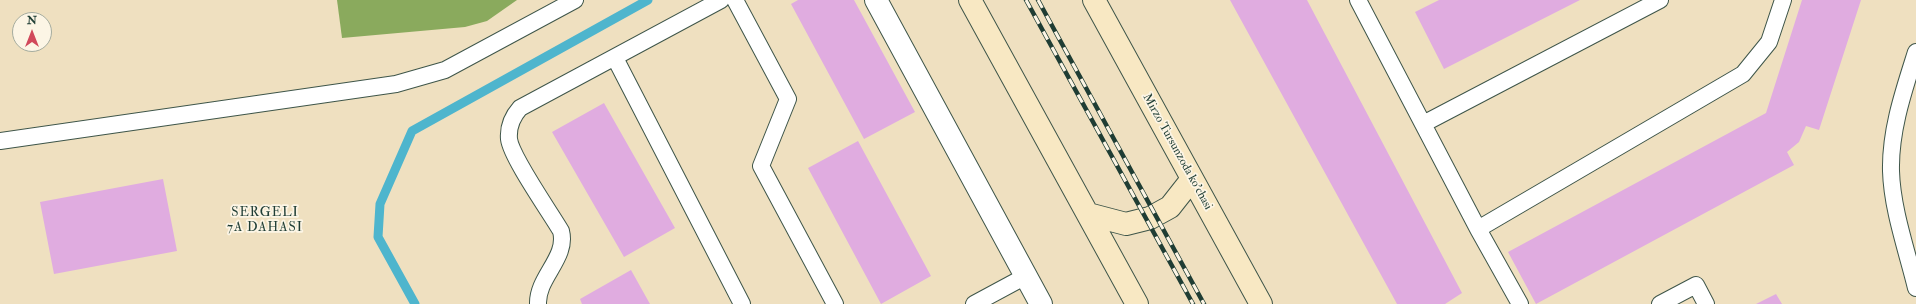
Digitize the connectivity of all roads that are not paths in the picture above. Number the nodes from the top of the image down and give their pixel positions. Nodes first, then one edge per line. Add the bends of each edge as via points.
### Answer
1 (575, 0) edge
2 (721, 0) edge
3 (735, 0) edge
4 (876, 0) edge
5 (970, 0) edge
6 (1094, 0) edge
7 (1358, 0) edge
8 (1660, 0) edge
9 (1783, 0) edge
10 (1916, 52) edge
11 (615, 58) junction
12 (1423, 124) junction
13 (0, 141) edge
14 (1192, 179) junction
15 (1088, 214) junction
16 (1478, 229) junction
17 (1026, 276) junction
18 (1916, 288) edge
19 (538, 304) edge
20 (742, 304) edge
21 (836, 304) edge
22 (974, 304) edge
23 (1041, 304) edge
24 (1137, 304) edge
25 (1261, 304) edge
26 (1520, 304) edge
27 (1660, 304) edge
28 (1706, 304) edge

1 - 13 lane via 444,70 396,84
2 - 11 lane
3 - 21 lane via 788,99 761,166
4 - 17 street
5 - 15 main road
6 - 14 main road, Mirzo Tursunzoda ko'chasi
7 - 12 lane
8 - 12 lane
9 - 16 lane via 1769,42 1743,74
10 - 18 lane via 1894,127 1891,170 1893,194
11 - 19 lane via 520,108 513,117 509,139 512,151 561,231 562,237 560,250 540,289
11 - 20 lane
12 - 16 lane
14 - 15 main road via 1170,207 1150,218 1126,224
14 - 25 main road, Mirzo Tursunzoda ko'chasi
15 - 24 main road
16 - 26 lane
17 - 22 lane
17 - 23 street
27 - 28 lane via 1696,285

